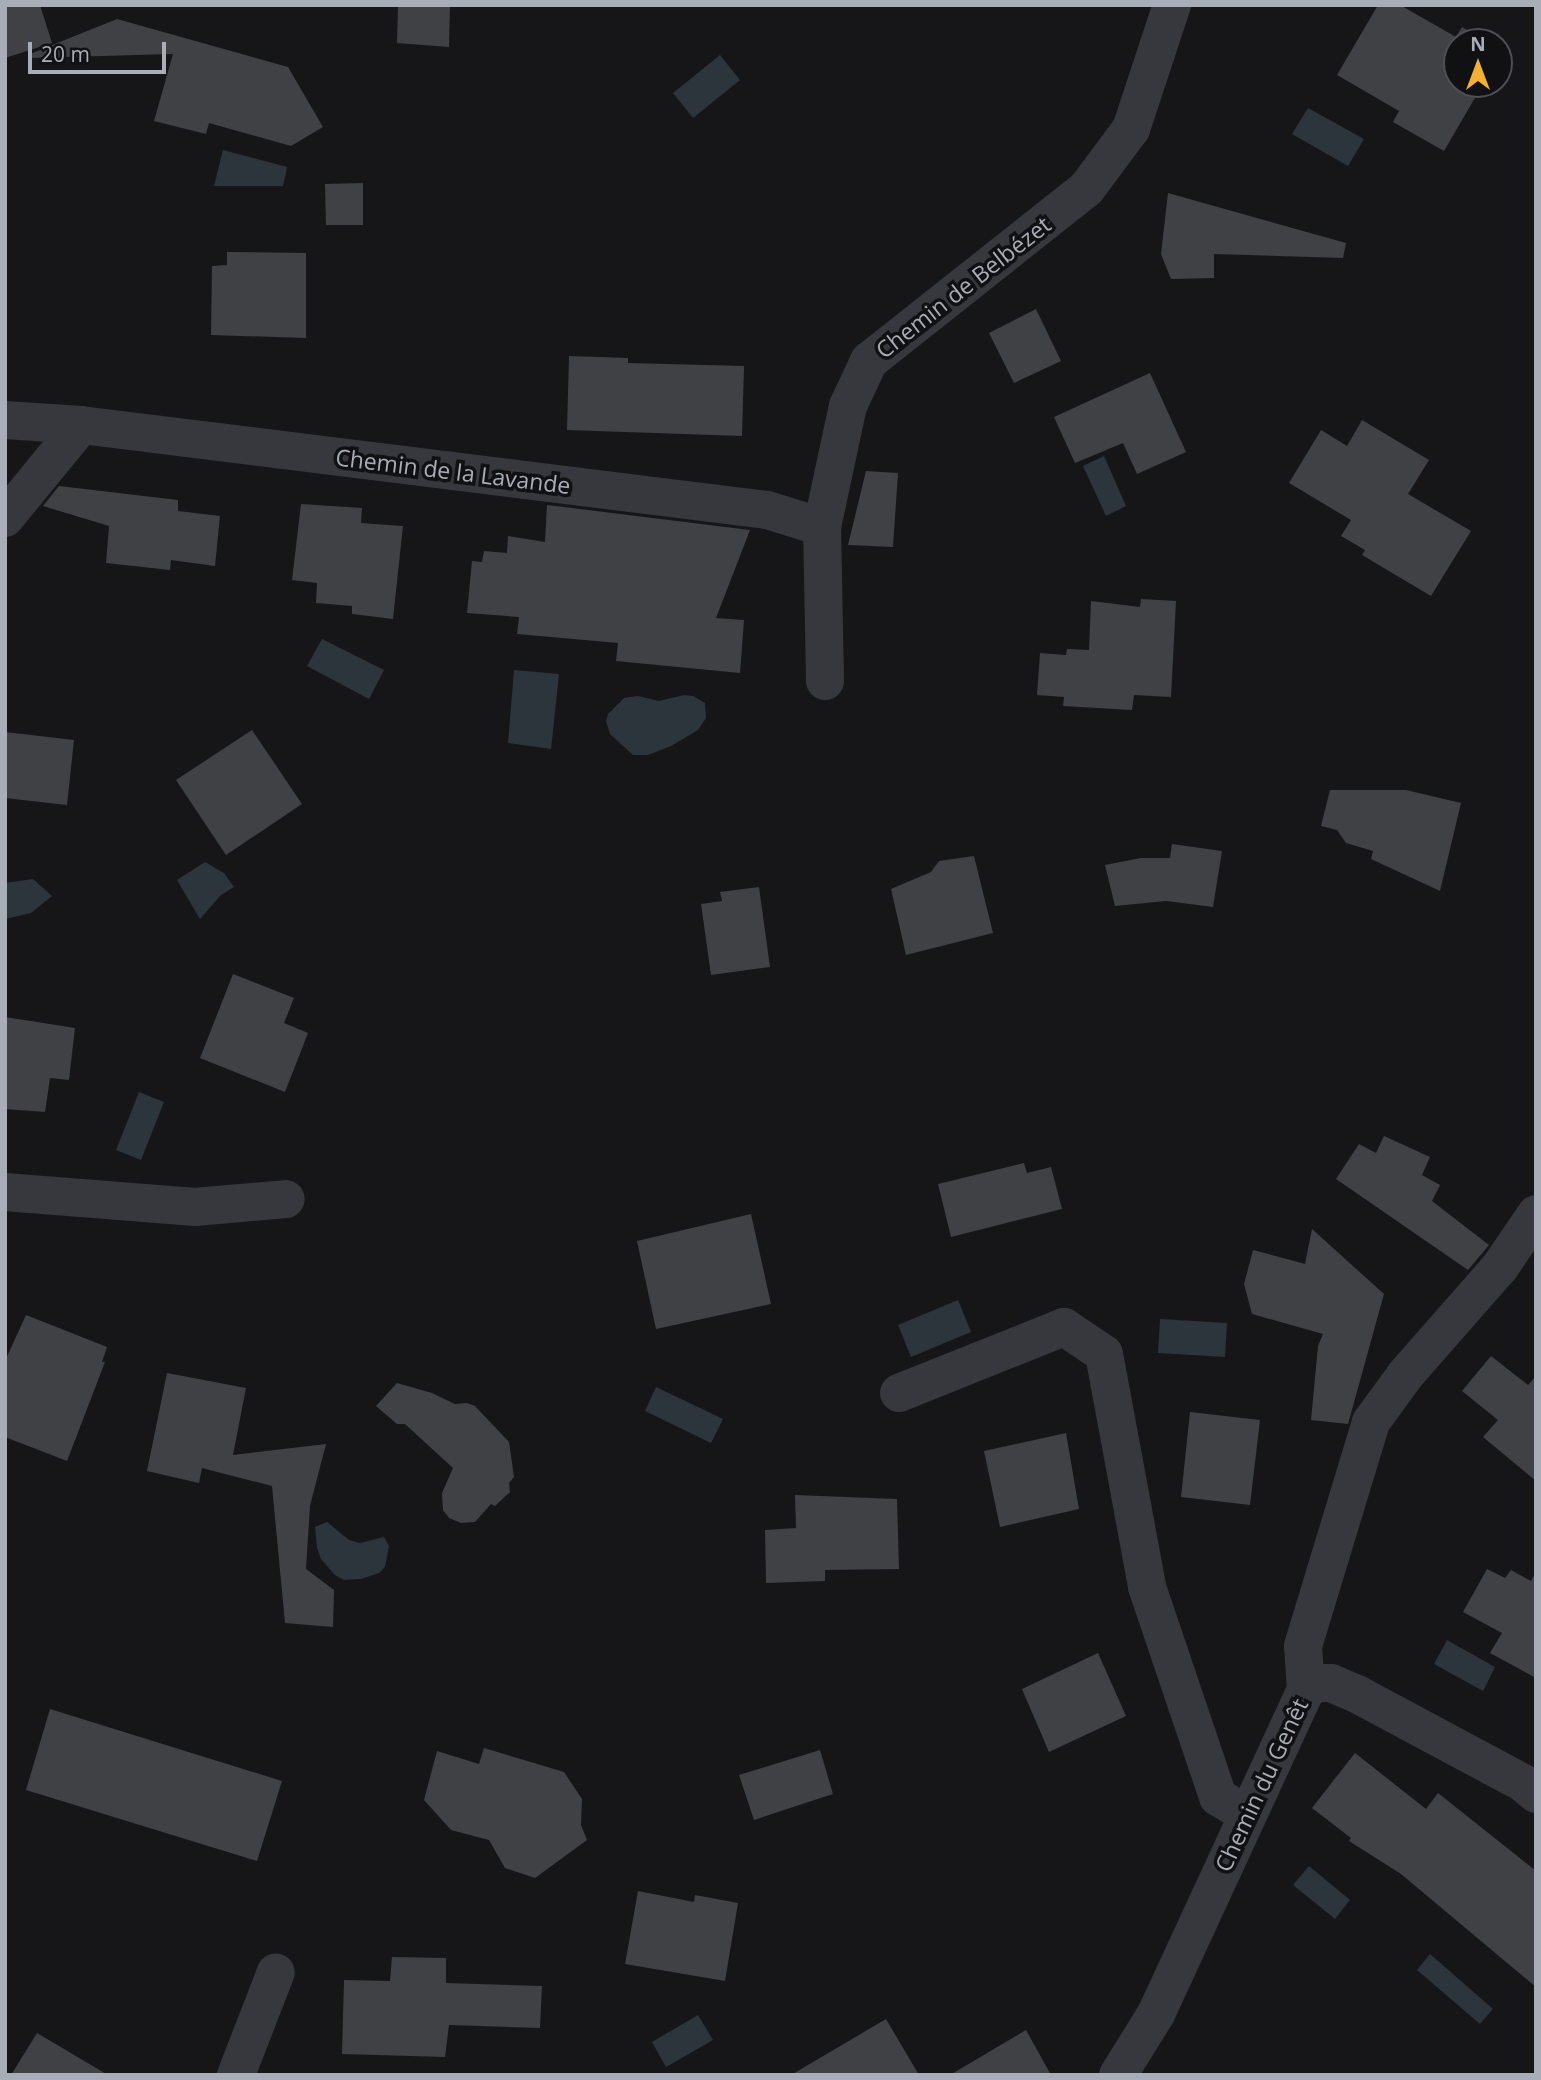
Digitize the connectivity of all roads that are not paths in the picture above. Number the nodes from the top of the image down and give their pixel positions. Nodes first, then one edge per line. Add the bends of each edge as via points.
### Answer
1 (1172, 5) edge
2 (5, 420) edge
3 (81, 425) junction
4 (5, 518) edge
5 (822, 527) junction
6 (825, 681) dead end
7 (5, 1192) edge
8 (285, 1199) dead end
9 (1536, 1214) edge
10 (899, 1393) dead end
11 (1306, 1690) junction
12 (1536, 1794) edge
13 (1246, 1814) junction
14 (276, 1972) dead end
15 (236, 2075) edge
16 (1118, 2075) edge

1 - 5 street, Chemin de Belbézet via 1131,129 1087,188 869,361 848,406
2 - 3 street, Chemin de la Lavande
3 - 4 street
3 - 5 street, Chemin de la Lavande via 767,510
5 - 6 street, Chemin de Belbézet
7 - 8 street via 195,1207
9 - 11 street via 1500,1266 1406,1374 1371,1422 1303,1646
10 - 13 street via 1063,1327 1104,1354 1147,1587 1218,1797
11 - 12 street, Chemin du Genêt via 1317,1683 1331,1684 1357,1694 1524,1783
11 - 13 street, Chemin du Genêt
13 - 16 street, Chemin du Genêt via 1156,2014
14 - 15 street

